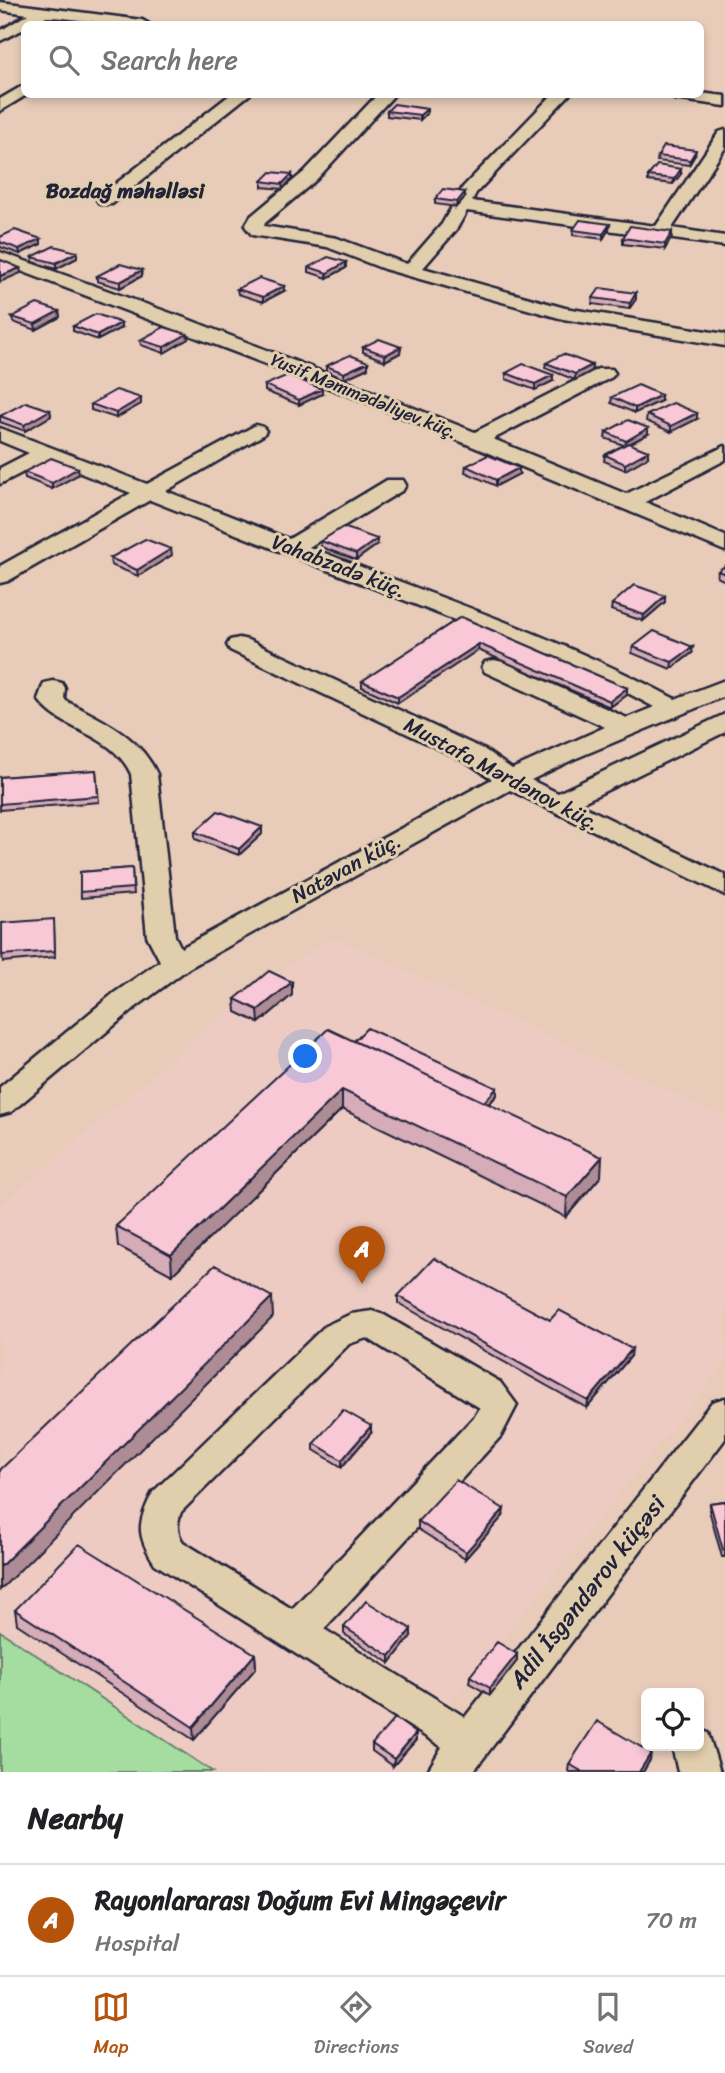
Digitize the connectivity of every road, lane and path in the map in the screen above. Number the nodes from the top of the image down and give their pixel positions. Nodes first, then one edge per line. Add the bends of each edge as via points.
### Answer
1 (0, 6) edge
2 (40, 7) edge
3 (21, 21) edge
4 (21, 21) edge
5 (116, 21) edge
6 (0, 37) edge
7 (21, 92) edge
8 (237, 98) edge
9 (383, 98) edge
10 (558, 98) edge
11 (703, 98) edge
12 (725, 101) edge
13 (0, 106) edge
14 (725, 135) edge
15 (106, 200) dead end
16 (461, 205) junction
17 (660, 232) junction
18 (725, 241) edge
19 (0, 257) edge
20 (411, 271) junction
21 (725, 340) edge
22 (605, 373) dead end
23 (256, 431) dead end
24 (0, 434) edge
25 (476, 440) junction
26 (46, 452) junction
27 (725, 452) edge
28 (0, 477) edge
29 (395, 485) dead end
30 (149, 492) junction
31 (628, 502) junction
32 (725, 544) edge
33 (291, 548) junction
34 (0, 576) edge
35 (239, 645) dead end
36 (494, 667) dead end
37 (725, 687) edge
38 (53, 688) dead end
39 (674, 708) junction
40 (725, 722) edge
41 (627, 727) junction
42 (510, 780) junction
43 (557, 804) junction
44 (725, 886) edge
45 (179, 961) junction
46 (0, 1104) edge
47 (725, 1412) edge
48 (295, 1633) junction
49 (694, 1751) edge
50 (459, 1757) edge
51 (699, 1772) edge

1 - 2 street
2 - 3 street
2 - 5 street
4 - 6 street
7 - 13 street
8 - 15 street
9 - 20 street via 310,176 254,226 258,231 331,242
10 - 16 street
11 - 12 street
14 - 17 street
16 - 17 street
16 - 20 street via 450,226
17 - 18 street
19 - 25 street, Yusif Məmmədəliyev küç.
20 - 21 street via 563,313
22 - 25 street
23 - 30 street
24 - 26 street, Vahabzadə küç.
25 - 31 street, Yusif Məmmədəliyev küç.
26 - 28 street
26 - 30 street, Vahabzadə küç.
27 - 31 street
29 - 33 street
30 - 33 street, Vahabzadə küç.
30 - 34 street
31 - 32 street, Yusif Məmmədəliyev küç.
33 - 39 street, Vahabzadə küç. via 555,651
35 - 42 street, Mustafa Mərdənov küç. via 476,756
36 - 41 street
37 - 39 street, Natəvan küç.
38 - 45 street via 51,699 57,706 129,748 140,762 161,936 168,952
39 - 41 street, Natəvan küç.
40 - 43 street
41 - 42 street, Natəvan küç.
42 - 43 street, Mustafa Mərdənov küç.
42 - 45 street, Natəvan küç.
43 - 44 street, Mustafa Mərdənov küç.
45 - 46 street, Natəvan küç.
47 - 50 street, Adil İsgəndərov küçəsi
48 - 48 street via 169,1553 159,1539 158,1521 166,1503 337,1335 372,1324 487,1392 499,1405 488,1426
48 - 50 street
49 - 51 street

